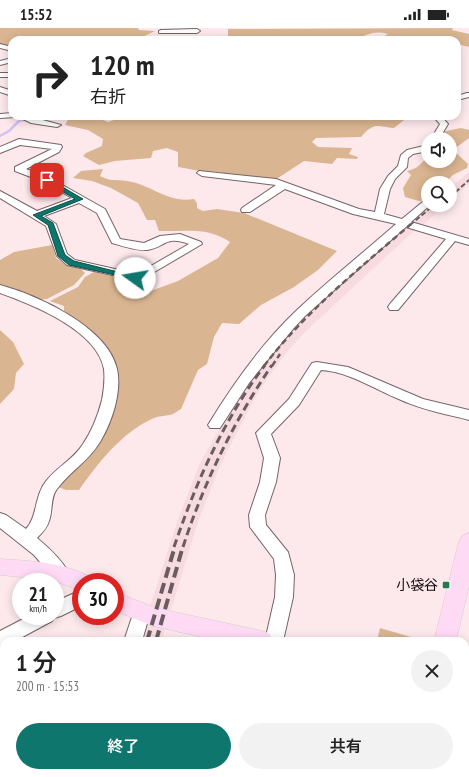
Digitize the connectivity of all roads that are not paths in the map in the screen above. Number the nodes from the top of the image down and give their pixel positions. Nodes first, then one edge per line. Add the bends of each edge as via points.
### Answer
1 (197, 29) edge
2 (161, 30) edge
3 (467, 95) dead end
4 (461, 97) edge
5 (440, 120) edge
6 (34, 121) edge
7 (57, 125) dead end
8 (439, 132) edge
9 (58, 147) junction
10 (69, 149) dead end
11 (0, 150) edge
12 (421, 150) edge
13 (202, 173) dead end
14 (285, 185) junction
15 (0, 194) edge
16 (80, 199) junction
17 (421, 209) edge
18 (246, 210) dead end
19 (36, 215) junction
20 (379, 216) junction
21 (406, 225) junction
22 (452, 238) junction
23 (469, 242) edge
24 (0, 289) edge
25 (394, 307) dead end
26 (469, 415) edge
27 (215, 425) dead end
28 (0, 519) edge
29 (27, 539) junction
30 (469, 541) edge
31 (0, 567) edge
32 (60, 573) joint
33 (124, 605) edge
34 (141, 612) junction
35 (29, 625) edge
36 (6, 637) edge
37 (134, 637) edge
38 (245, 637) edge
39 (275, 637) edge
40 (446, 637) edge

1 - 2 street
3 - 4 street
5 - 8 street via 444,124
6 - 7 street
9 - 10 street
9 - 11 street via 19,142
9 - 16 street via 18,169 47,180
12 - 20 street via 410,152 404,157 402,167 391,178 386,189
13 - 14 street via 236,178 260,178
14 - 18 street
14 - 20 street via 329,203
15 - 19 street
16 - 19 street
16 - 19 street via 102,211 116,241 145,247 164,238 180,236 197,244 135,278 71,263 62,256 51,224
17 - 21 street
20 - 21 street
21 - 22 street
21 - 27 street via 301,313 248,372
22 - 23 street
22 - 25 street
24 - 29 street via 56,312 72,323 90,338 107,360 110,370 109,400 102,422 88,449 48,490 41,519
26 - 39 street via 418,402 360,376 328,366 317,366 294,402 263,433 272,458 268,482 257,515 258,527 282,557 285,576 284,597
28 - 29 street
29 - 32 street
30 - 40 main road
31 - 32 main road
33 - 34 main road
34 - 37 street
34 - 38 main road
35 - 36 street

